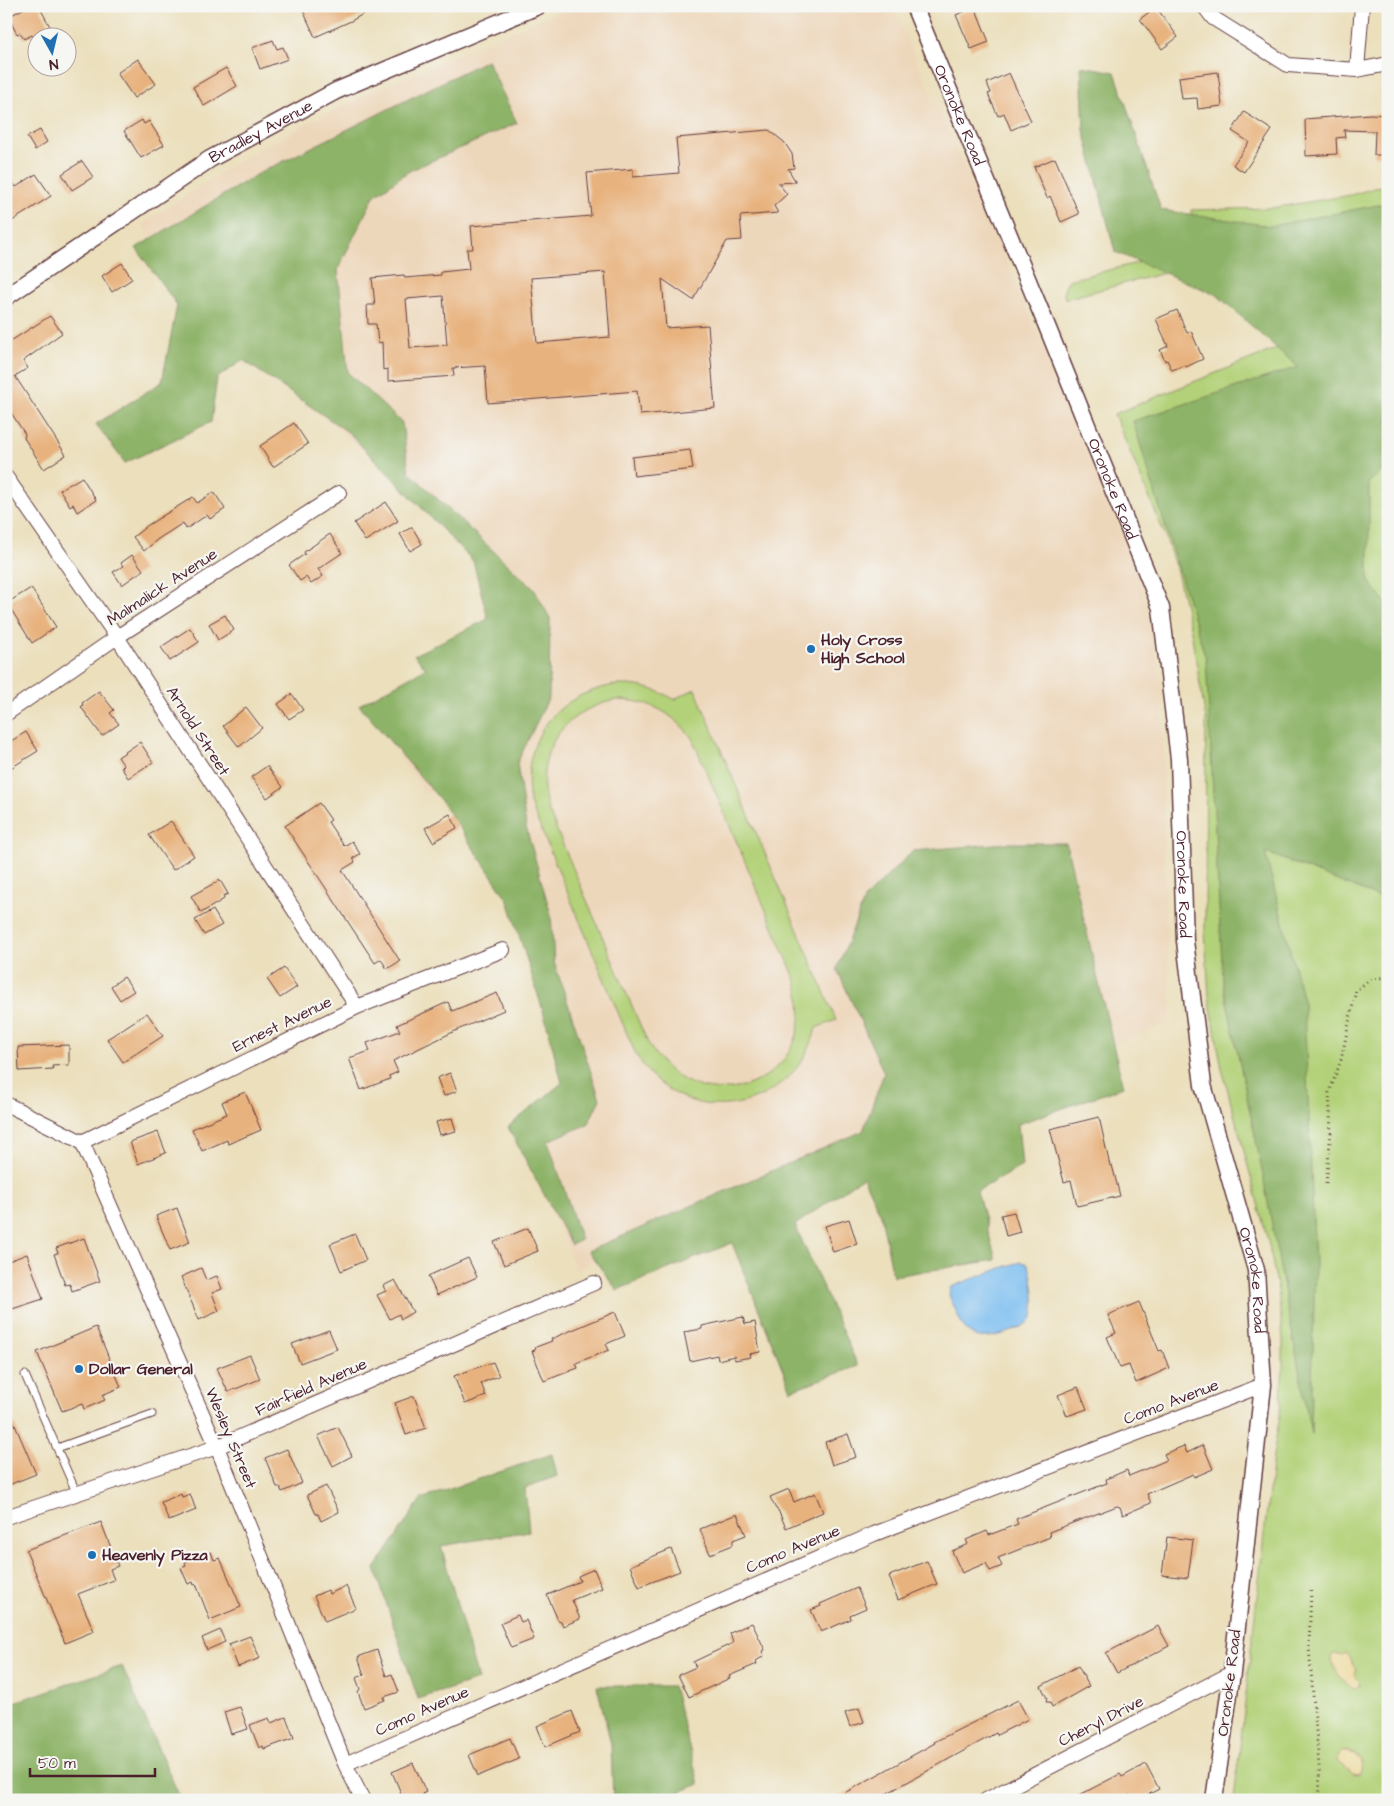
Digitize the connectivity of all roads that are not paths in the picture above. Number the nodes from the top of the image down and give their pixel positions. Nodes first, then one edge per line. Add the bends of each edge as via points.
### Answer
1 (538, 6) edge
2 (914, 6) edge
3 (1204, 6) edge
4 (1362, 6) edge
5 (1388, 64) edge
6 (1357, 70) junction
7 (6, 297) edge
8 (6, 477) edge
9 (339, 493) dead end
10 (116, 638) junction
11 (6, 714) edge
12 (504, 950) dead end
13 (357, 1007) junction
14 (6, 1104) edge
15 (82, 1142) junction
16 (594, 1283) dead end
17 (25, 1375) dead end
18 (1263, 1386) junction
19 (152, 1414) dead end
20 (217, 1447) junction
21 (57, 1448) junction
22 (77, 1494) junction
23 (6, 1517) edge
24 (1232, 1673) junction
25 (345, 1764) junction
26 (362, 1800) edge
27 (986, 1800) edge
28 (1214, 1800) edge

1 - 7 street, Bradley Avenue via 336,91 210,159
2 - 18 street, Oronoke Road via 1161,608 1179,759 1185,941 1203,1085 1256,1270
3 - 6 street via 1213,18 1288,65
4 - 6 street
5 - 6 street
8 - 10 street, Arnold Street
9 - 10 street, Malmalick Avenue
10 - 11 street, Malmalick Avenue
10 - 13 street, Arnold Street
12 - 13 street, Ernest Avenue
13 - 15 street, Ernest Avenue
14 - 15 street
15 - 20 street, Wesley Street
16 - 20 street, Fairfield Avenue
17 - 21 lane
18 - 24 street, Oronoke Road
18 - 25 street, Como Avenue via 874,1534
19 - 21 lane
20 - 22 street, Fairfield Avenue
20 - 25 street, Wesley Street
21 - 22 lane
22 - 23 street, Fairfield Avenue
24 - 27 street, Cheryl Drive
24 - 28 street, Oronoke Road
25 - 26 street, Wesley Street

